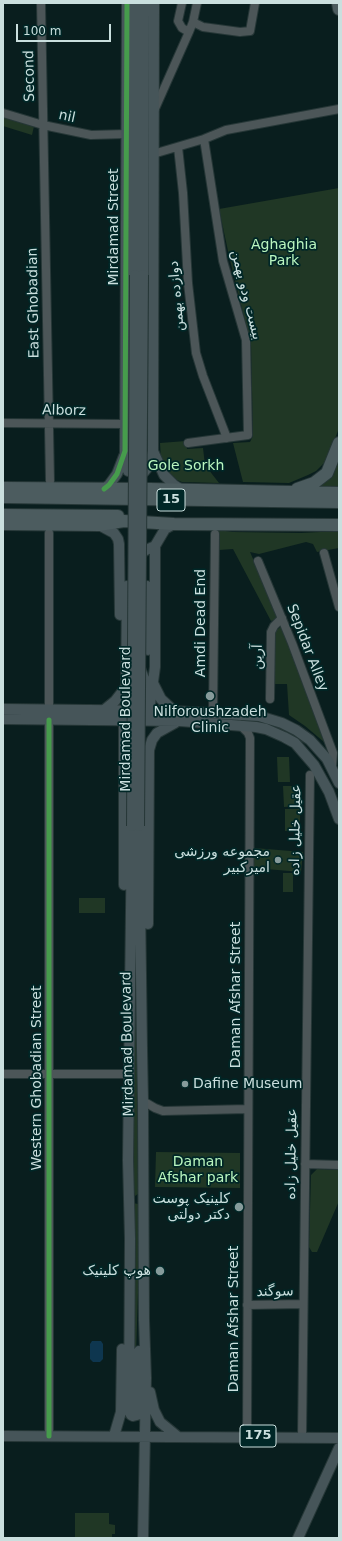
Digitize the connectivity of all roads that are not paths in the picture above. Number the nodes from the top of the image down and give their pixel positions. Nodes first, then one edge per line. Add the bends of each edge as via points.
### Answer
1 (42, 3) edge
2 (127, 3) edge
3 (136, 3) edge
4 (144, 3) edge
5 (154, 3) edge
6 (182, 3) edge
7 (196, 3) edge
8 (256, 3) edge
9 (338, 3) edge
10 (339, 9) edge
11 (193, 22) junction
12 (189, 32) junction
13 (136, 42) junction
14 (339, 109) edge
15 (3, 113) edge
16 (153, 114) junction
17 (43, 125) junction
18 (126, 134) junction
19 (204, 139) junction
20 (178, 147) junction
21 (153, 154) junction
22 (139, 275) junction
23 (152, 352) junction
24 (126, 360) junction
25 (126, 386) junction
26 (152, 388) junction
27 (3, 423) edge
28 (49, 424) junction
29 (126, 424) junction
30 (138, 438) junction
31 (227, 438) junction
32 (188, 443) dead end
33 (339, 444) edge
34 (125, 451) junction
35 (152, 451) junction
36 (50, 481) dead end
37 (3, 488) edge
38 (104, 489) junction
39 (182, 490) junction
40 (274, 492) junction
41 (339, 493) edge
42 (3, 497) edge
43 (339, 502) edge
44 (3, 515) edge
45 (339, 518) edge
46 (3, 524) edge
47 (174, 524) junction
48 (99, 525) junction
49 (339, 525) edge
50 (49, 533) dead end
51 (214, 534) dead end
52 (155, 546) junction
53 (324, 553) dead end
54 (258, 562) dead end
55 (339, 607) edge
56 (282, 618) junction
57 (153, 684) junction
58 (126, 687) junction
59 (119, 696) junction
60 (270, 699) dead end
61 (3, 709) edge
62 (104, 710) junction
63 (174, 711) junction
64 (213, 713) junction
65 (152, 714) junction
66 (49, 715) junction
67 (3, 719) edge
68 (124, 721) junction
69 (180, 721) junction
70 (240, 725) junction
71 (124, 762) junction
72 (149, 764) junction
73 (332, 767) junction
74 (310, 775) dead end
75 (339, 783) edge
76 (339, 819) edge
77 (135, 826) junction
78 (142, 981) junction
79 (129, 1007) junction
80 (3, 1074) edge
81 (49, 1074) junction
82 (128, 1074) junction
83 (144, 1101) junction
84 (248, 1110) junction
85 (305, 1164) junction
86 (339, 1165) edge
87 (143, 1174) junction
88 (128, 1187) junction
89 (303, 1304) junction
90 (247, 1305) junction
91 (129, 1306) junction
92 (144, 1320) junction
93 (146, 1378) junction
94 (3, 1436) edge
95 (49, 1436) junction
96 (114, 1436) junction
97 (147, 1436) junction
98 (177, 1436) junction
99 (247, 1436) junction
100 (302, 1437) junction
101 (339, 1438) edge
102 (337, 1452) edge
103 (143, 1538) edge
104 (298, 1538) edge

1 - 17 street, Second
2 - 13 main road
2 - 18 main road, Mirdamad Street
3 - 13 main road, Mirdamad Boulevard
4 - 22 main road, Mirdamad Boulevard
5 - 16 main road
6 - 12 street via 178,21 182,28
7 - 11 street
8 - 11 street via 250,31 203,27
9 - 10 highway
11 - 12 street
12 - 16 street
13 - 22 main road, Mirdamad Boulevard
14 - 19 street via 226,130
15 - 17 street, nil
16 - 21 main road
17 - 18 street, nil via 91,135
17 - 28 street, East Ghobadian
18 - 24 main road, Mirdamad Street
19 - 20 street
19 - 31 street, بیست ودو بهمن via 223,261 246,340 248,434
20 - 21 street
20 - 31 street, دوازده بهمن via 196,353
21 - 23 main road
22 - 30 main road, Mirdamad Boulevard, bridge
23 - 24 main road via 146,362 139,366 130,365
23 - 26 main road
24 - 25 main road, Mirdamad Street
25 - 26 main road via 127,382 139,378 145,380
25 - 29 main road, Mirdamad Street
26 - 35 main road
27 - 28 street, Alborz
28 - 29 street, Alborz
28 - 36 street, East Ghobadian
29 - 34 main road, Mirdamad Street
30 - 57 main road, bridge via 146,485 148,664
30 - 58 main road, bridge via 127,484
30 - 77 main road, Mirdamad Boulevard, bridge
31 - 32 street
33 - 40 highway via 324,477 301,488
34 - 35 main road via 127,468 138,474 147,469
34 - 38 main road via 117,474
35 - 39 main road via 164,475
37 - 38 highway
38 - 39 highway
39 - 40 highway
40 - 41 highway
42 - 43 highway, 15
44 - 45 highway, 15
46 - 48 highway
47 - 48 highway via 124,521
47 - 49 highway
47 - 52 main road via 165,529
48 - 59 main road via 114,534 119,544
50 - 66 street, Western Ghobadian Street
51 - 64 street, Amdi Dead End
52 - 57 main road
52 - 58 main road via 144,551 138,559 136,661 145,679 146,689 142,697 134,700 127,695
53 - 55 street
54 - 56 street, Sepidar Alley
56 - 60 street, آرین via 271,632
56 - 73 street, Sepidar Alley via 333,753
57 - 63 main road via 161,699
57 - 65 main road
58 - 59 main road
59 - 62 main road
61 - 66 main road
62 - 65 main road
62 - 66 main road
63 - 64 main road
63 - 65 main road
64 - 73 main road via 259,716 282,723 316,745
65 - 68 main road via 137,721
65 - 69 main road
66 - 67 main road
66 - 68 main road
66 - 81 street, Western Ghobadian Street
68 - 71 main road
69 - 70 main road
69 - 72 main road via 155,735 150,744
70 - 76 main road via 275,732 302,750 321,775
70 - 84 street, Daman Afshar Street via 250,738
71 - 72 main road via 136,753 144,757
71 - 79 main road via 124,982
72 - 78 main road via 147,955
73 - 75 main road
74 - 85 street, عقیل خلیل زاده
77 - 78 main road, Mirdamad Boulevard
77 - 79 main road, Mirdamad Boulevard
78 - 83 main road, Mirdamad Boulevard
79 - 82 main road, Mirdamad Boulevard
80 - 81 street
81 - 82 street
81 - 95 street, Western Ghobadian Street
82 - 88 main road, Mirdamad Boulevard
83 - 84 street via 163,1111
83 - 87 main road, Mirdamad Boulevard
84 - 90 street, Daman Afshar Street
85 - 86 street
85 - 89 street, عقیل خلیل زاده
87 - 88 main road via 138,1200 132,1199
87 - 92 main road, Mirdamad Boulevard
88 - 91 main road, Mirdamad Boulevard
89 - 90 street, سوگند
89 - 100 street, عقیل خلیل زاده
90 - 99 street, Daman Afshar Street
91 - 92 main road, Mirdamad Boulevard via 129,1401 130,1413 133,1416 138,1412 139,1344
91 - 96 main road via 123,1325 121,1412
92 - 93 main road, Mirdamad Boulevard
93 - 97 main road, Mirdamad Boulevard
93 - 98 main road via 157,1417
94 - 95 main road, 175
95 - 96 main road, 175
96 - 97 main road, 175
97 - 98 main road, 175
97 - 103 main road, Mirdamad Boulevard
98 - 99 main road, 175
99 - 100 main road, 175
100 - 101 main road, 175
102 - 104 main road

